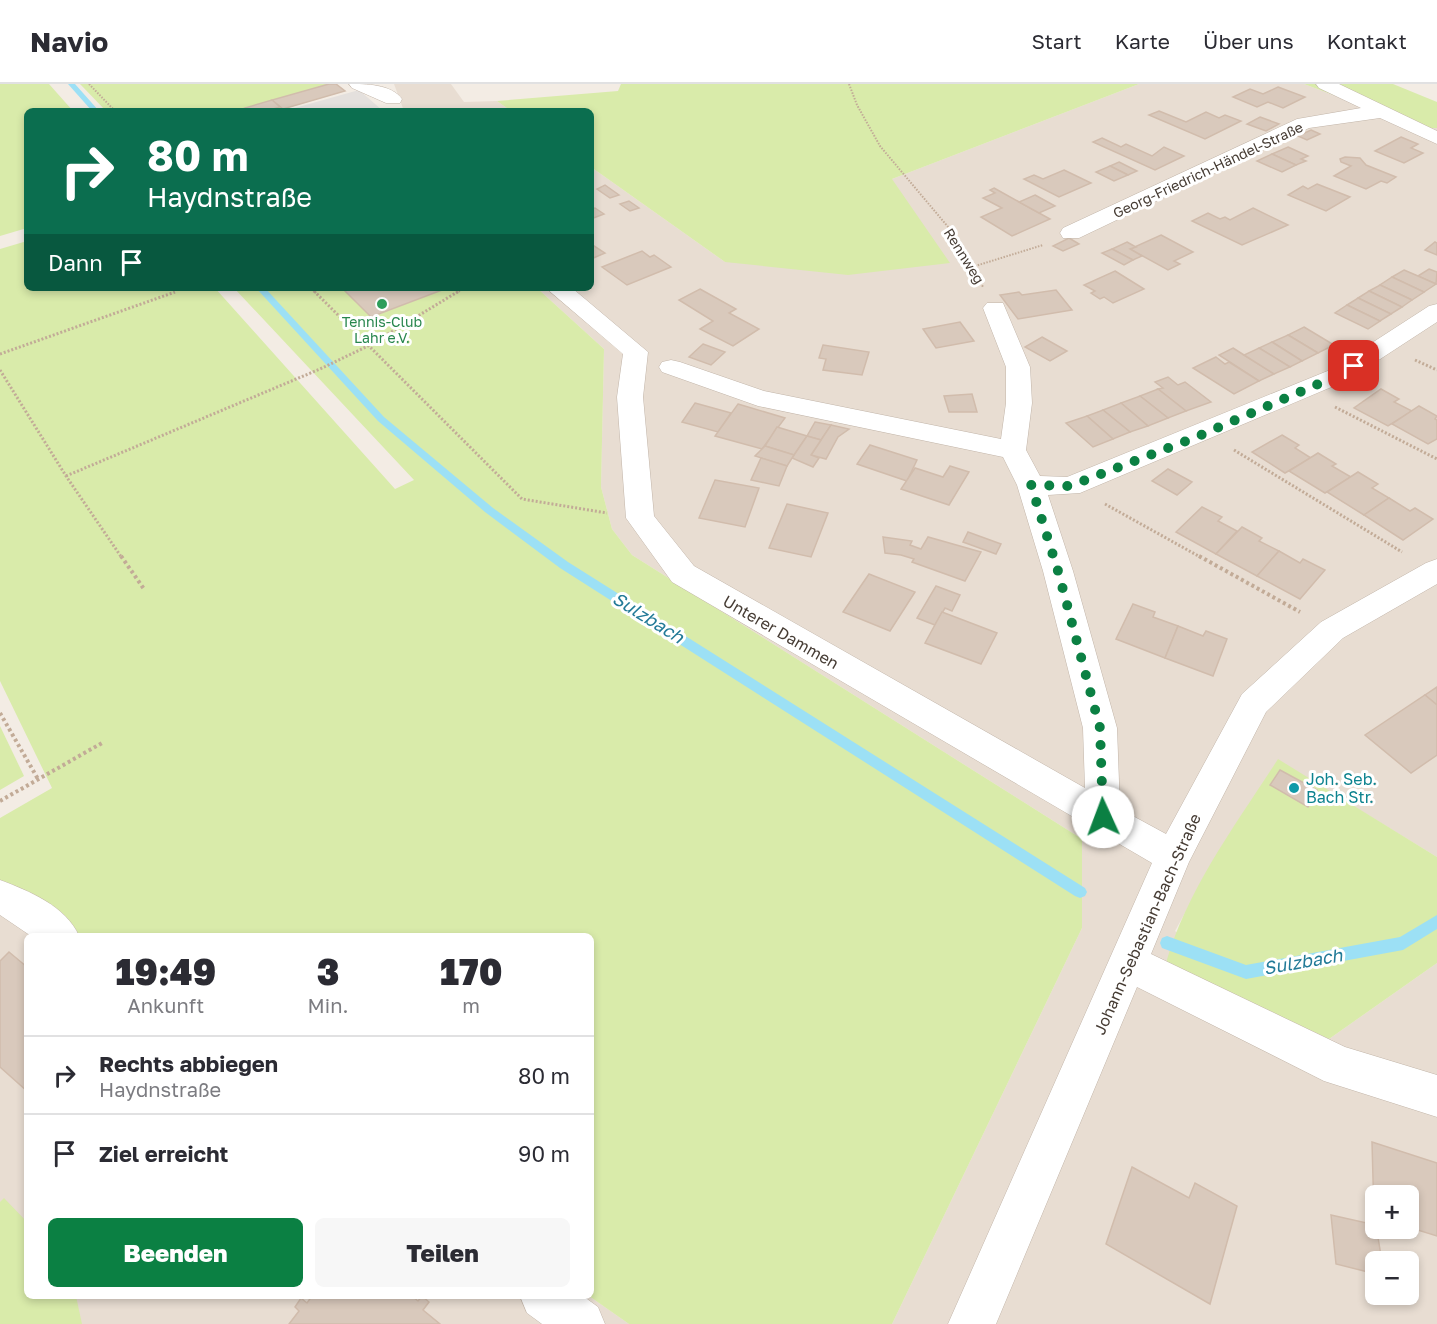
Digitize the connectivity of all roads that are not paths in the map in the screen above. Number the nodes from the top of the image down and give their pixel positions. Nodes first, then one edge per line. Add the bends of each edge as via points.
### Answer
1 (358, 84) edge
2 (1325, 84) edge
3 (394, 98) edge
4 (1383, 112) junction
5 (1437, 138) edge
6 (1071, 233) road end
7 (562, 291) edge
8 (996, 308) road end
9 (1437, 311) edge
10 (671, 368) dead end
11 (1013, 450) junction
12 (1031, 485) junction
13 (1436, 571) edge
14 (1103, 817) junction
15 (1173, 857) junction
16 (0, 897) edge
17 (56, 933) edge
18 (1129, 963) junction
19 (1437, 1096) edge
20 (548, 1299) edge
21 (581, 1324) edge
22 (972, 1324) edge

1 - 3 street
2 - 4 street
4 - 5 street
4 - 6 street, Georg-Friedrich-Händel-Straße via 1304,123
7 - 14 street, Unterer Dammen via 636,352 630,397 640,518 683,574
8 - 11 street via 1018,367 1019,403
9 - 12 street via 1339,375 1291,396 1070,486
10 - 11 street via 758,398
11 - 12 street
12 - 14 street via 1100,728
13 - 15 street, Johann-Sebastian-Bach-Straße via 1332,630 1254,703
14 - 15 street, Unterer Dammen
15 - 18 street, Johann-Sebastian-Bach-Straße
16 - 17 street via 23,907
18 - 19 street via 1339,1066
18 - 22 street, Johann-Sebastian-Bach-Straße
20 - 21 street

